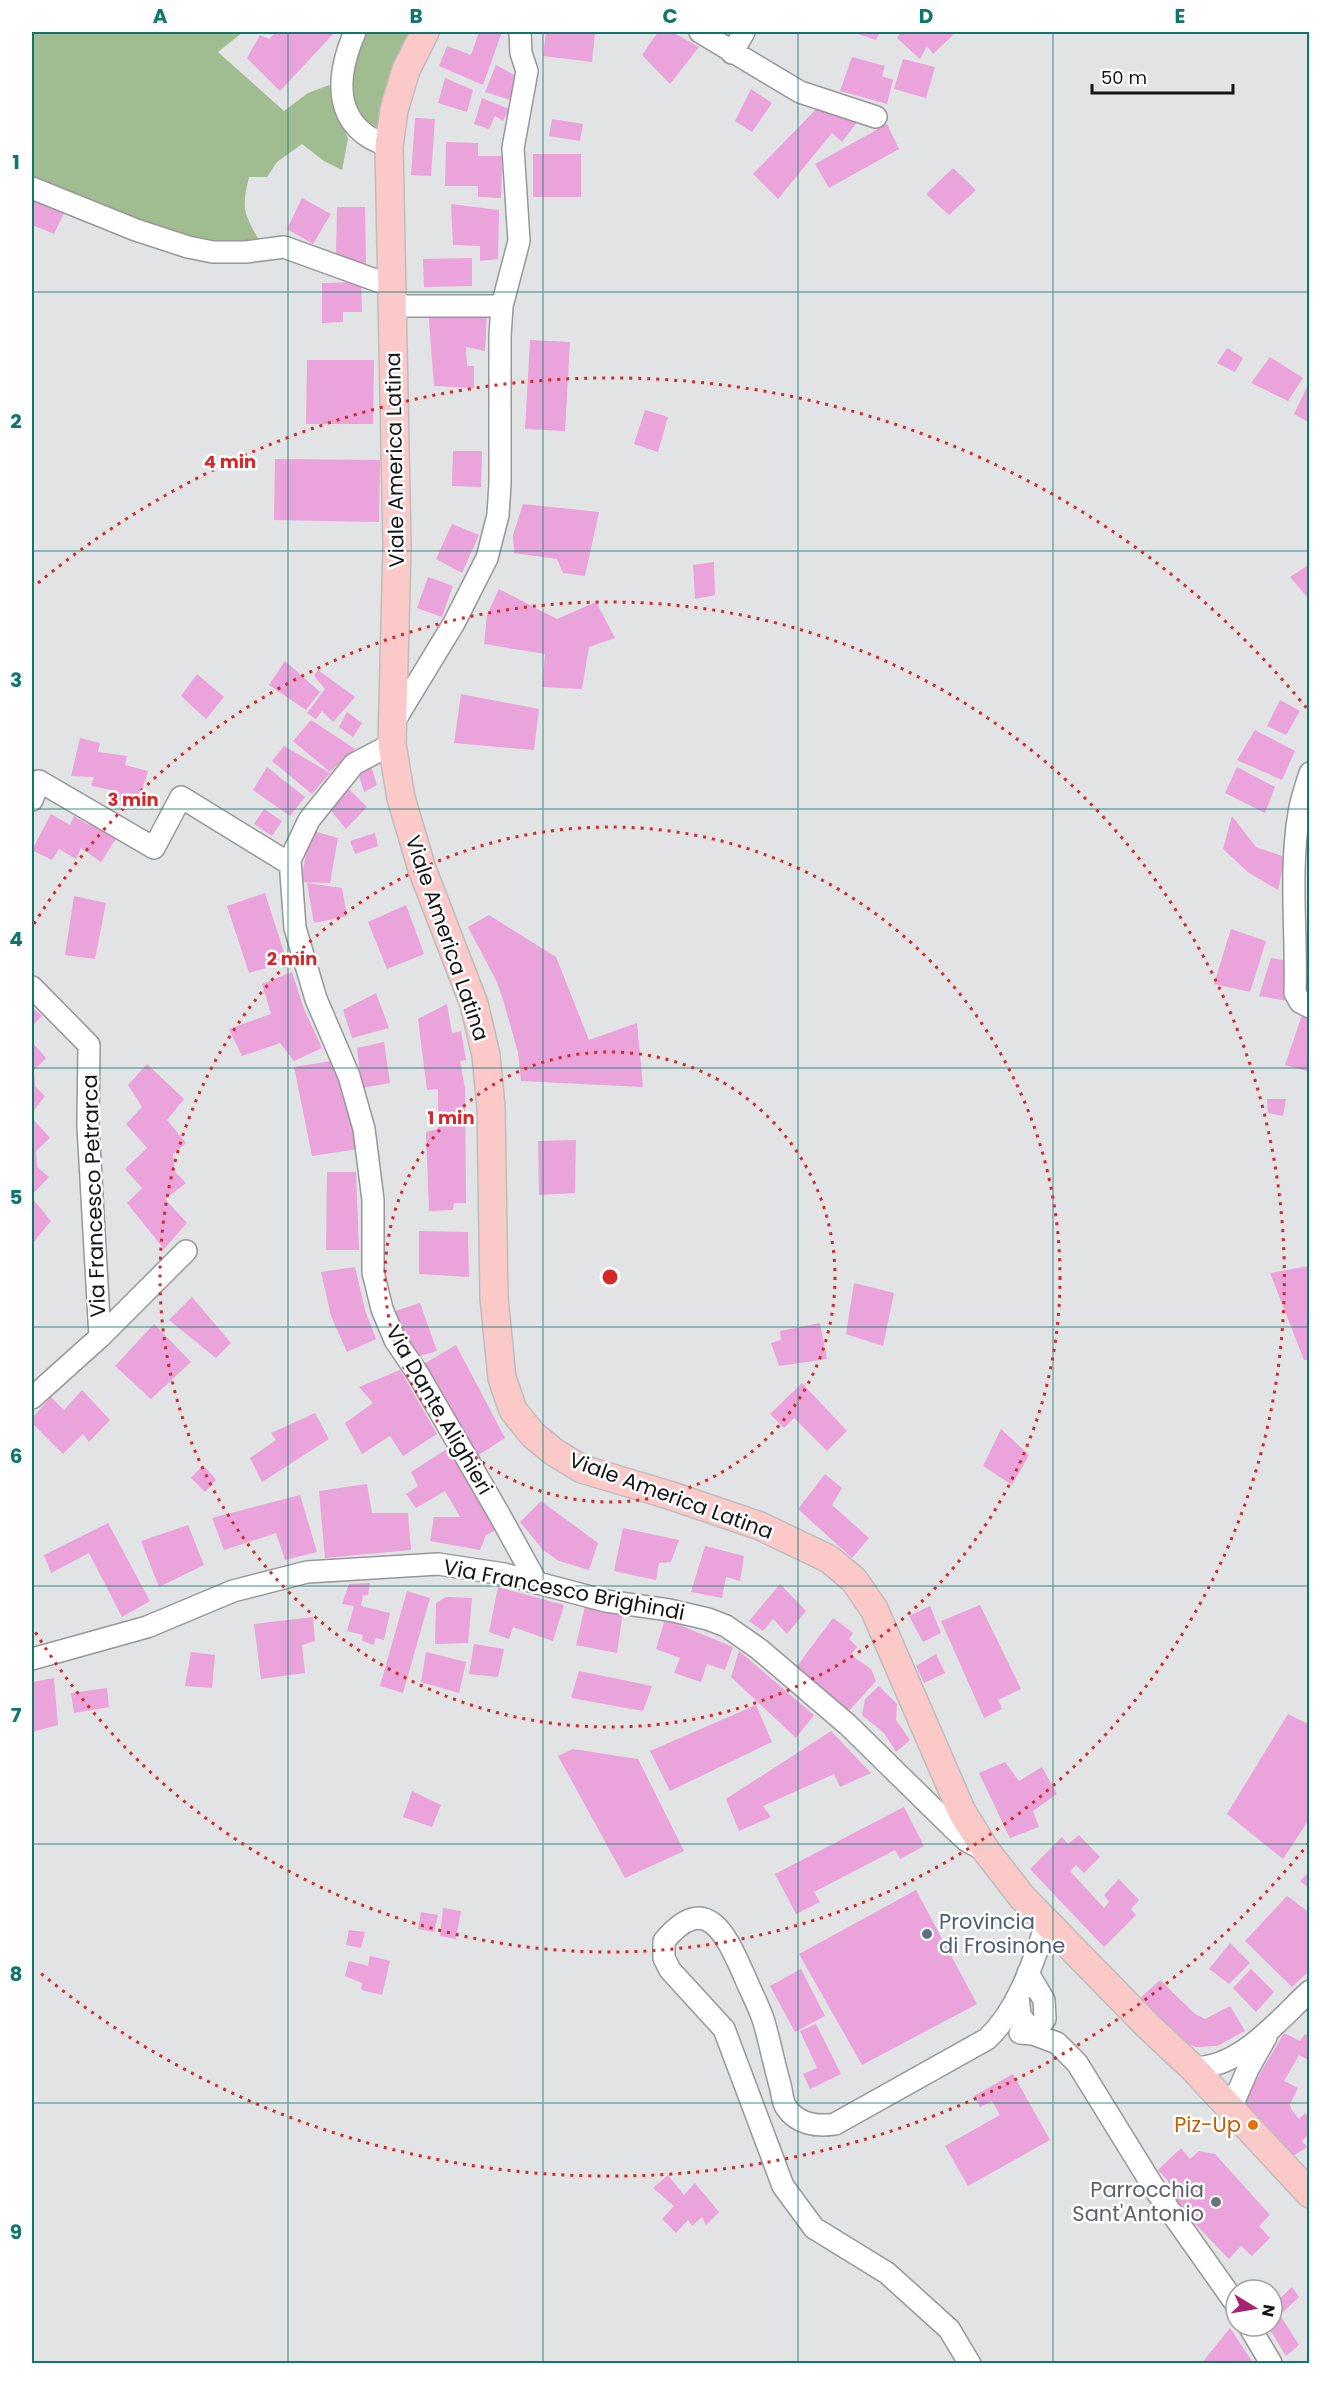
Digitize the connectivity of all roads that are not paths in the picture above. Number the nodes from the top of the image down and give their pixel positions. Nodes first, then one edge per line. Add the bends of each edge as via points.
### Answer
1 (355, 32) edge
2 (425, 32) edge
3 (520, 32) edge
4 (700, 32) edge
5 (744, 32) edge
6 (732, 53) junction
7 (876, 117) dead end
8 (389, 146) junction
9 (32, 188) edge
10 (392, 296) junction
11 (502, 306) junction
12 (392, 734) junction
13 (1310, 773) edge
14 (32, 800) edge
15 (290, 864) junction
16 (32, 987) edge
17 (1310, 1007) edge
18 (186, 1251) dead end
19 (99, 1337) junction
20 (32, 1398) edge
21 (537, 1583) junction
22 (32, 1659) edge
23 (987, 1852) junction
24 (1047, 1922) junction
25 (1028, 1973) junction
26 (1310, 1991) edge
27 (1018, 1996) junction
28 (1274, 2024) junction
29 (1033, 2034) junction
30 (987, 2039) junction
31 (1193, 2068) junction
32 (1231, 2108) junction
33 (1310, 2194) edge
34 (1224, 2287) edge
35 (1256, 2338) edge
36 (1271, 2363) edge
37 (970, 2364) edge

1 - 8 street via 342,78 343,107 358,130 372,141
2 - 8 main road, Viale America Latina via 406,70
3 - 11 street via 527,71 513,148 519,241
4 - 6 street
5 - 6 street
6 - 7 street via 800,92
8 - 10 main road, Viale America Latina
9 - 10 street via 188,248 246,252 284,247
10 - 11 street
10 - 12 main road, Viale America Latina via 397,546
11 - 12 street via 500,484 493,539 454,623
12 - 15 street, Via Dante Alighieri via 354,764 309,820
12 - 23 main road, Viale America Latina via 401,798 422,869 474,1004 486,1055 491,1107 494,1298 502,1378 513,1410 533,1435 582,1469 760,1526 830,1559 854,1580 874,1609 962,1812
13 - 17 street via 1299,812 1294,914 1295,993 1300,1002
14 - 15 street via 39,781 154,848 181,797
15 - 21 street, Via Dante Alighieri via 295,928 316,999 349,1076 364,1129 373,1200 373,1272 382,1309 395,1340
16 - 19 street, Via Francesco Petrarca via 88,1045 88,1126
18 - 19 street
19 - 20 street, Via Francesco Petrarca
21 - 22 street, Via Francesco Brighindi via 438,1564 307,1572 233,1591 147,1627
21 - 23 street, Via Francesco Brighindi via 606,1601 708,1619 733,1631 848,1725 967,1841
23 - 24 main road, Viale America Latina
24 - 25 street
24 - 31 main road, Viale America Latina
25 - 27 street
25 - 29 street via 1044,2000 1045,2019
26 - 28 street
27 - 29 street via 1020,2015
27 - 30 street via 1001,2026
28 - 31 street via 1224,2062 1210,2068
28 - 32 street
29 - 30 street via 1010,2032
29 - 34 street via 1058,2043 1077,2063 1156,2191
30 - 37 street via 835,2124 807,2124 794,2117 785,2105 763,2020 729,1940 720,1928 706,1919 689,1919 664,1941 664,1958 670,1970 724,2029 783,2186 814,2228 887,2273 949,2329
31 - 32 main road, Viale America Latina
32 - 33 main road, Viale America Latina
35 - 36 street

